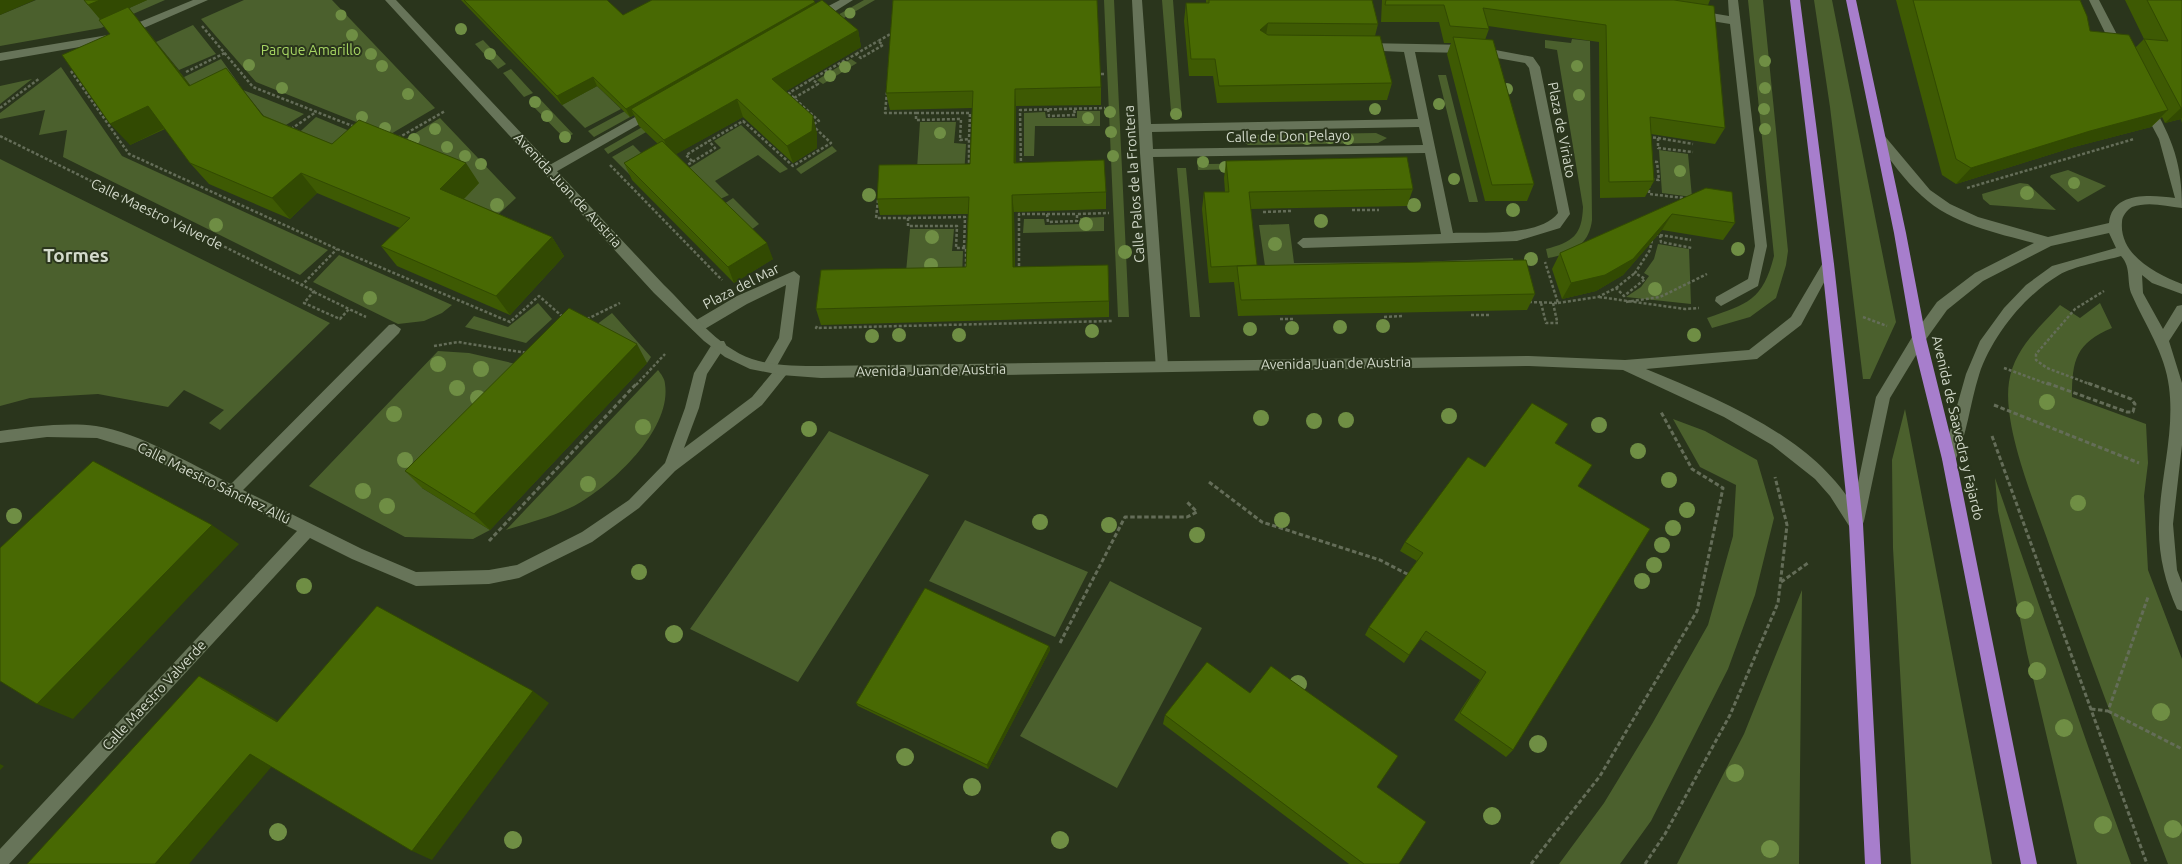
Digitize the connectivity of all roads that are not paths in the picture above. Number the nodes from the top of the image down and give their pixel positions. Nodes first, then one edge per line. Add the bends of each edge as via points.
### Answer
1 (203, 0) edge
2 (390, 0) edge
3 (848, 0) edge
4 (1137, 0) edge
5 (1733, 0) edge
6 (1795, 0) edge
7 (1851, 0) edge
8 (2094, 0) edge
9 (1691, 14) edge
10 (1735, 21) junction
11 (805, 24) edge
12 (1354, 47) edge
13 (1409, 48) junction
14 (1469, 50) joint
15 (0, 57) edge
16 (2125, 61) edge
17 (2142, 96) edge
18 (659, 107) edge
19 (1424, 123) junction
20 (1146, 128) junction
21 (1879, 137) junction
22 (1428, 143) junction
23 (1146, 153) junction
24 (550, 170) junction
25 (2182, 202) edge
26 (2113, 227) junction
27 (1448, 239) junction
28 (2048, 242) junction
29 (1303, 243) dead end
30 (2122, 251) junction
31 (2134, 263) junction
32 (1828, 264) junction
33 (2182, 289) edge
34 (1721, 301) road end
35 (2182, 310) edge
36 (698, 326) junction
37 (394, 329) road end
38 (1919, 338) junction
39 (2162, 340) junction
40 (719, 345) junction
41 (1161, 365) junction
42 (1626, 365) junction
43 (769, 367) junction
44 (783, 370) junction
45 (0, 437) edge
46 (1950, 459) junction
47 (670, 467) junction
48 (232, 492) junction
49 (1856, 524) junction
50 (309, 529) junction
51 (2182, 604) edge
52 (0, 862) edge
53 (1873, 864) edge
54 (2028, 864) edge

1 - 15 street via 110,38
2 - 24 street, Avenida Juan de Austria
3 - 11 street
4 - 20 street, Calle Palos de la Frontera
5 - 10 street
6 - 32 highway
7 - 21 highway, Avenida de Saavedra y Fajardo
8 - 16 street
9 - 10 street
10 - 34 street via 1761,246 1754,282
12 - 13 street
13 - 14 street
13 - 19 street
14 - 27 street, Plaza de Viriato via 1520,57 1529,60 1534,67 1564,214 1556,225 1517,236
17 - 25 street via 2165,140
18 - 24 street
19 - 20 street, Calle de Don Pelayo
19 - 22 street
20 - 23 street, Calle Palos de la Frontera
21 - 28 street via 1912,179 1935,201 1980,224
21 - 38 highway, Avenida de Saavedra y Fajardo
22 - 23 street, Calle de Don Pelayo
22 - 27 street
23 - 41 street, Calle Palos de la Frontera
24 - 36 street, Avenida Juan de Austria via 659,289
25 - 26 street via 2147,198 2126,204 2116,214
26 - 28 street
26 - 30 street
27 - 29 street, Plaza de Viriato
28 - 38 street via 1980,277 1942,306
30 - 31 street
30 - 46 street via 2056,270 2009,312 1985,344 1973,374
31 - 33 street via 2155,278
31 - 39 street via 2136,293
32 - 42 street, Avenida Juan de Austria via 1796,321 1752,355
32 - 49 highway
35 - 39 street
36 - 40 street, Avenida Juan de Austria
36 - 43 street, Plaza del Mar via 742,300 794,276 784,339
37 - 48 street
38 - 46 highway, Avenida de Saavedra y Fajardo
38 - 49 street via 1884,397
39 - 51 street via 2176,385 2178,420 2166,524 2170,570
40 - 43 street, Avenida Juan de Austria via 742,360
40 - 47 street via 701,373
41 - 42 street, Avenida Juan de Austria via 1529,361
41 - 44 street, Avenida Juan de Austria via 830,372
42 - 49 street, Avenida Juan de Austria via 1702,399 1784,445 1822,476
43 - 44 street, Avenida Juan de Austria
44 - 47 street, Calle Maestro Sánchez Allú via 757,401
45 - 48 street, Calle Maestro Sánchez Allú via 47,431 97,432 137,444
46 - 54 highway, Avenida de Saavedra y Fajardo
47 - 50 street, Calle Maestro Sánchez Allú via 634,504 587,537 519,571 489,577 416,579
48 - 50 street, Calle Maestro Sánchez Allú
49 - 53 highway
50 - 52 street, Calle Maestro Valverde

